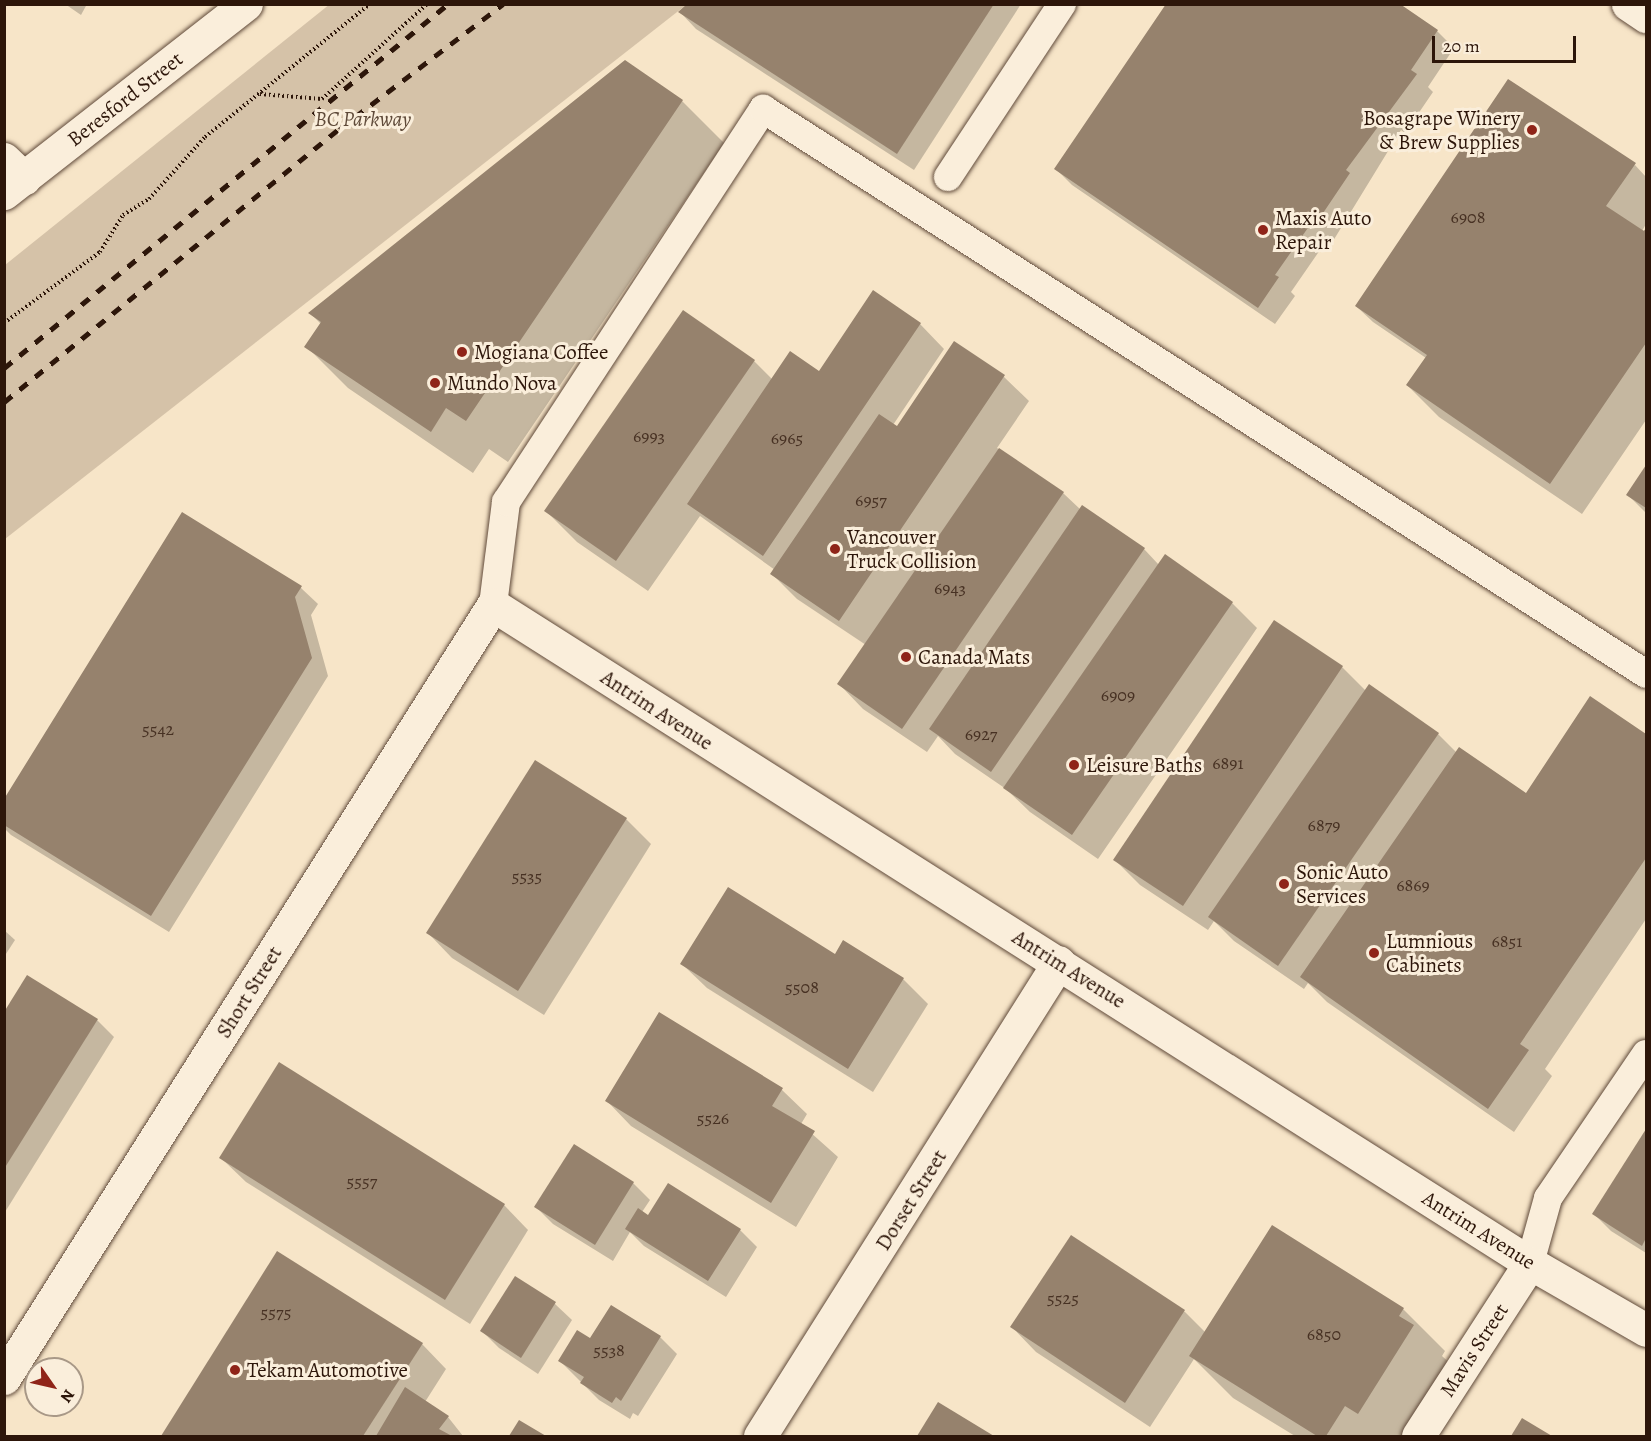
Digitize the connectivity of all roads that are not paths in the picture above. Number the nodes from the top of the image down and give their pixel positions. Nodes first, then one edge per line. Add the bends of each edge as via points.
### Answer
1 (246, 4) edge
2 (1062, 4) edge
3 (1628, 4) edge
4 (1647, 16) edge
5 (11, 176) edge
6 (948, 177) dead end
7 (493, 605) junction
8 (1647, 674) edge
9 (1059, 962) junction
10 (1647, 1054) edge
11 (1530, 1263) junction
12 (1647, 1330) edge
13 (4, 1378) edge
14 (760, 1437) edge
15 (1419, 1437) edge

1 - 5 street, Beresford Street
2 - 6 lane
3 - 4 street
7 - 8 lane via 506,502 763,109
7 - 9 street, Antrim Avenue
7 - 13 street, Short Street
9 - 11 street, Antrim Avenue
9 - 14 street, Dorset Street
10 - 11 lane via 1548,1198
11 - 12 street, Antrim Avenue
11 - 15 street, Mavis Street

